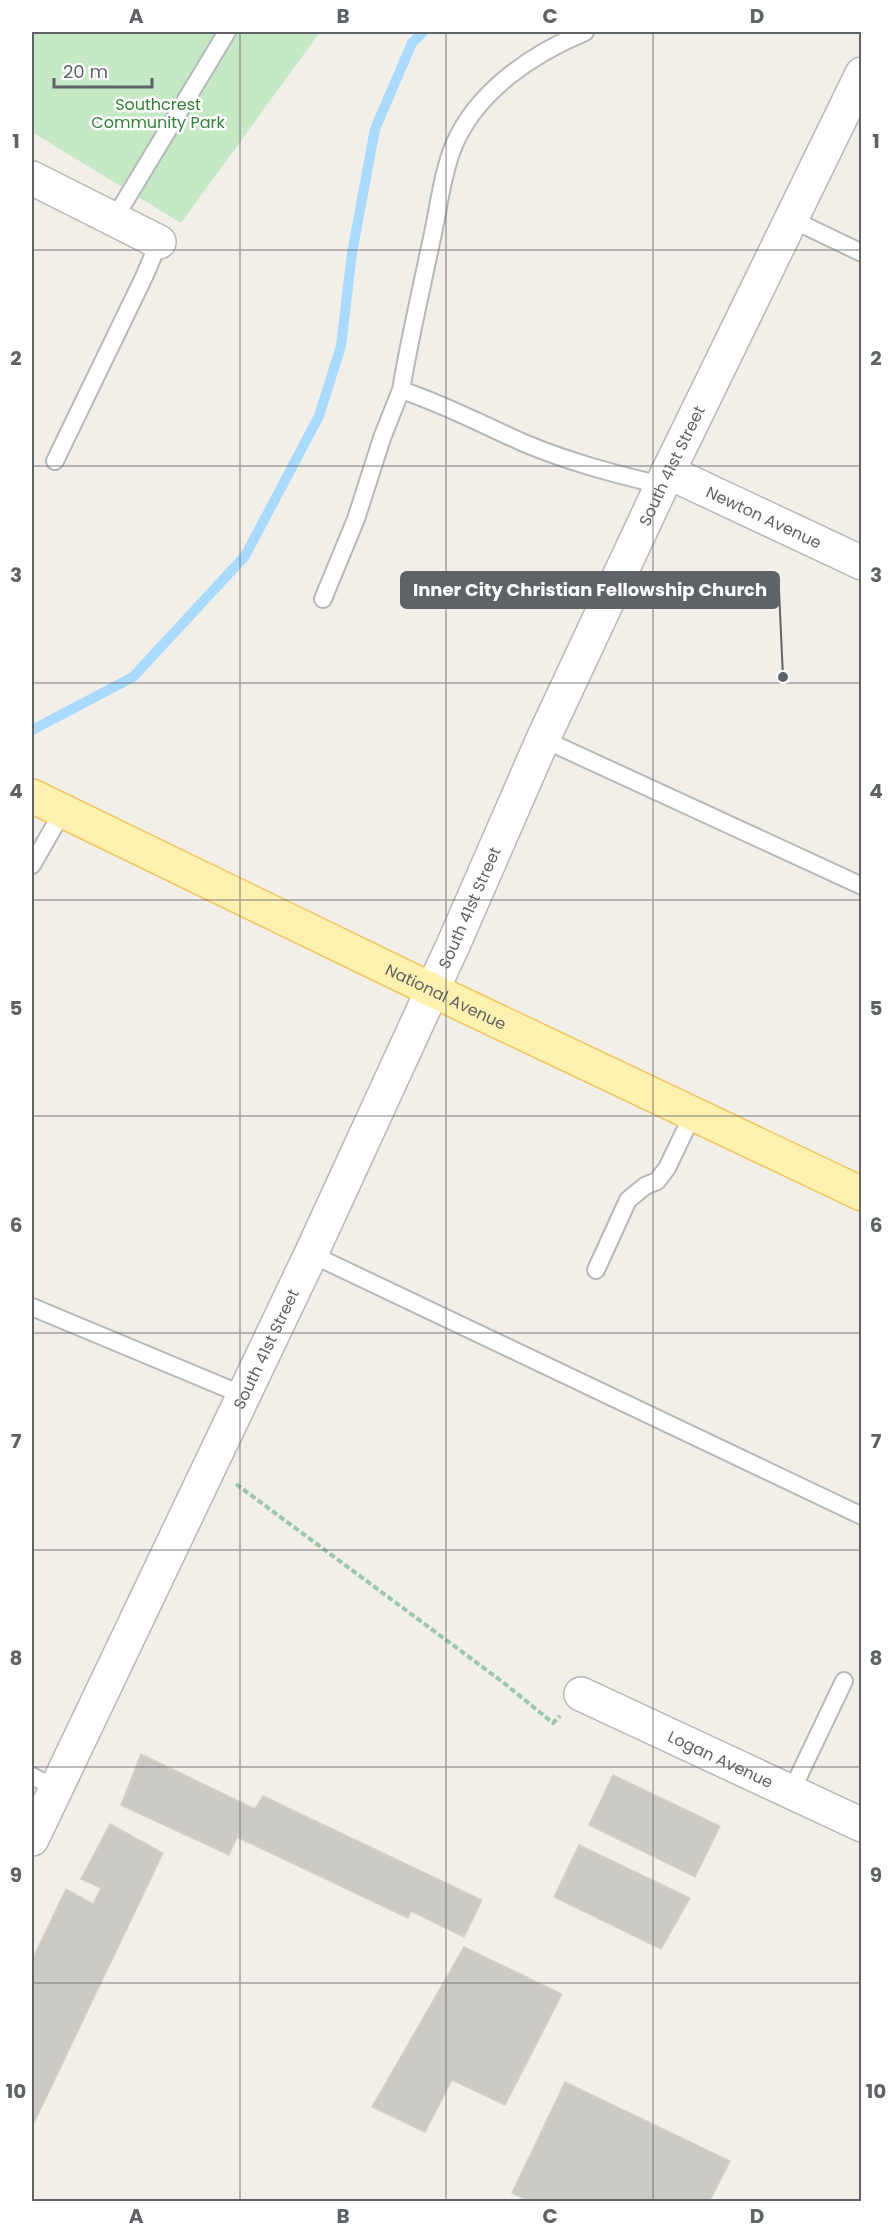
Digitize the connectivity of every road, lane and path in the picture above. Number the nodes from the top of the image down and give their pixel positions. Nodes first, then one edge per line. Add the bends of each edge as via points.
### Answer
1 (227, 32) edge
2 (585, 32) edge
3 (861, 74) edge
4 (32, 178) edge
5 (114, 219) junction
6 (791, 219) junction
7 (159, 242) joint
8 (861, 253) edge
9 (401, 390) junction
10 (55, 461) dead end
11 (664, 479) junction
12 (861, 563) edge
13 (323, 599) dead end
14 (543, 739) junction
15 (48, 804) edge
16 (32, 865) edge
17 (861, 886) edge
18 (432, 990) junction
19 (693, 1114) junction
20 (861, 1194) edge
21 (311, 1254) junction
22 (596, 1270) dead end
23 (32, 1307) edge
24 (243, 1395) junction
25 (211, 1466) junction
26 (861, 1516) edge
27 (844, 1681) dead end
28 (581, 1695) joint
29 (43, 1782) edge
30 (791, 1792) junction
31 (861, 1825) edge
32 (32, 1839) edge

1 - 5 lane
2 - 9 lane via 563,40 526,63 489,94 470,116 454,146 411,328
3 - 6 street, South 41st Street
4 - 5 street
5 - 7 street
6 - 8 lane
6 - 11 street, South 41st Street
7 - 10 lane
9 - 11 lane via 598,470
9 - 13 lane
11 - 12 street, Newton Avenue
11 - 14 street, South 41st Street
14 - 17 lane
14 - 18 street, South 41st Street
15 - 16 lane
15 - 18 main road, National Avenue
18 - 19 main road, National Avenue
18 - 21 street, South 41st Street
19 - 20 main road, National Avenue
19 - 22 lane via 667,1168 657,1181 628,1200
21 - 24 street, South 41st Street
21 - 26 lane
23 - 24 lane
24 - 25 street, South 41st Street
25 - 28 path via 553,1723
25 - 29 street, South 41st Street
27 - 30 lane
28 - 30 street, Logan Avenue
29 - 32 street, South 41st Street
30 - 31 street, Logan Avenue

